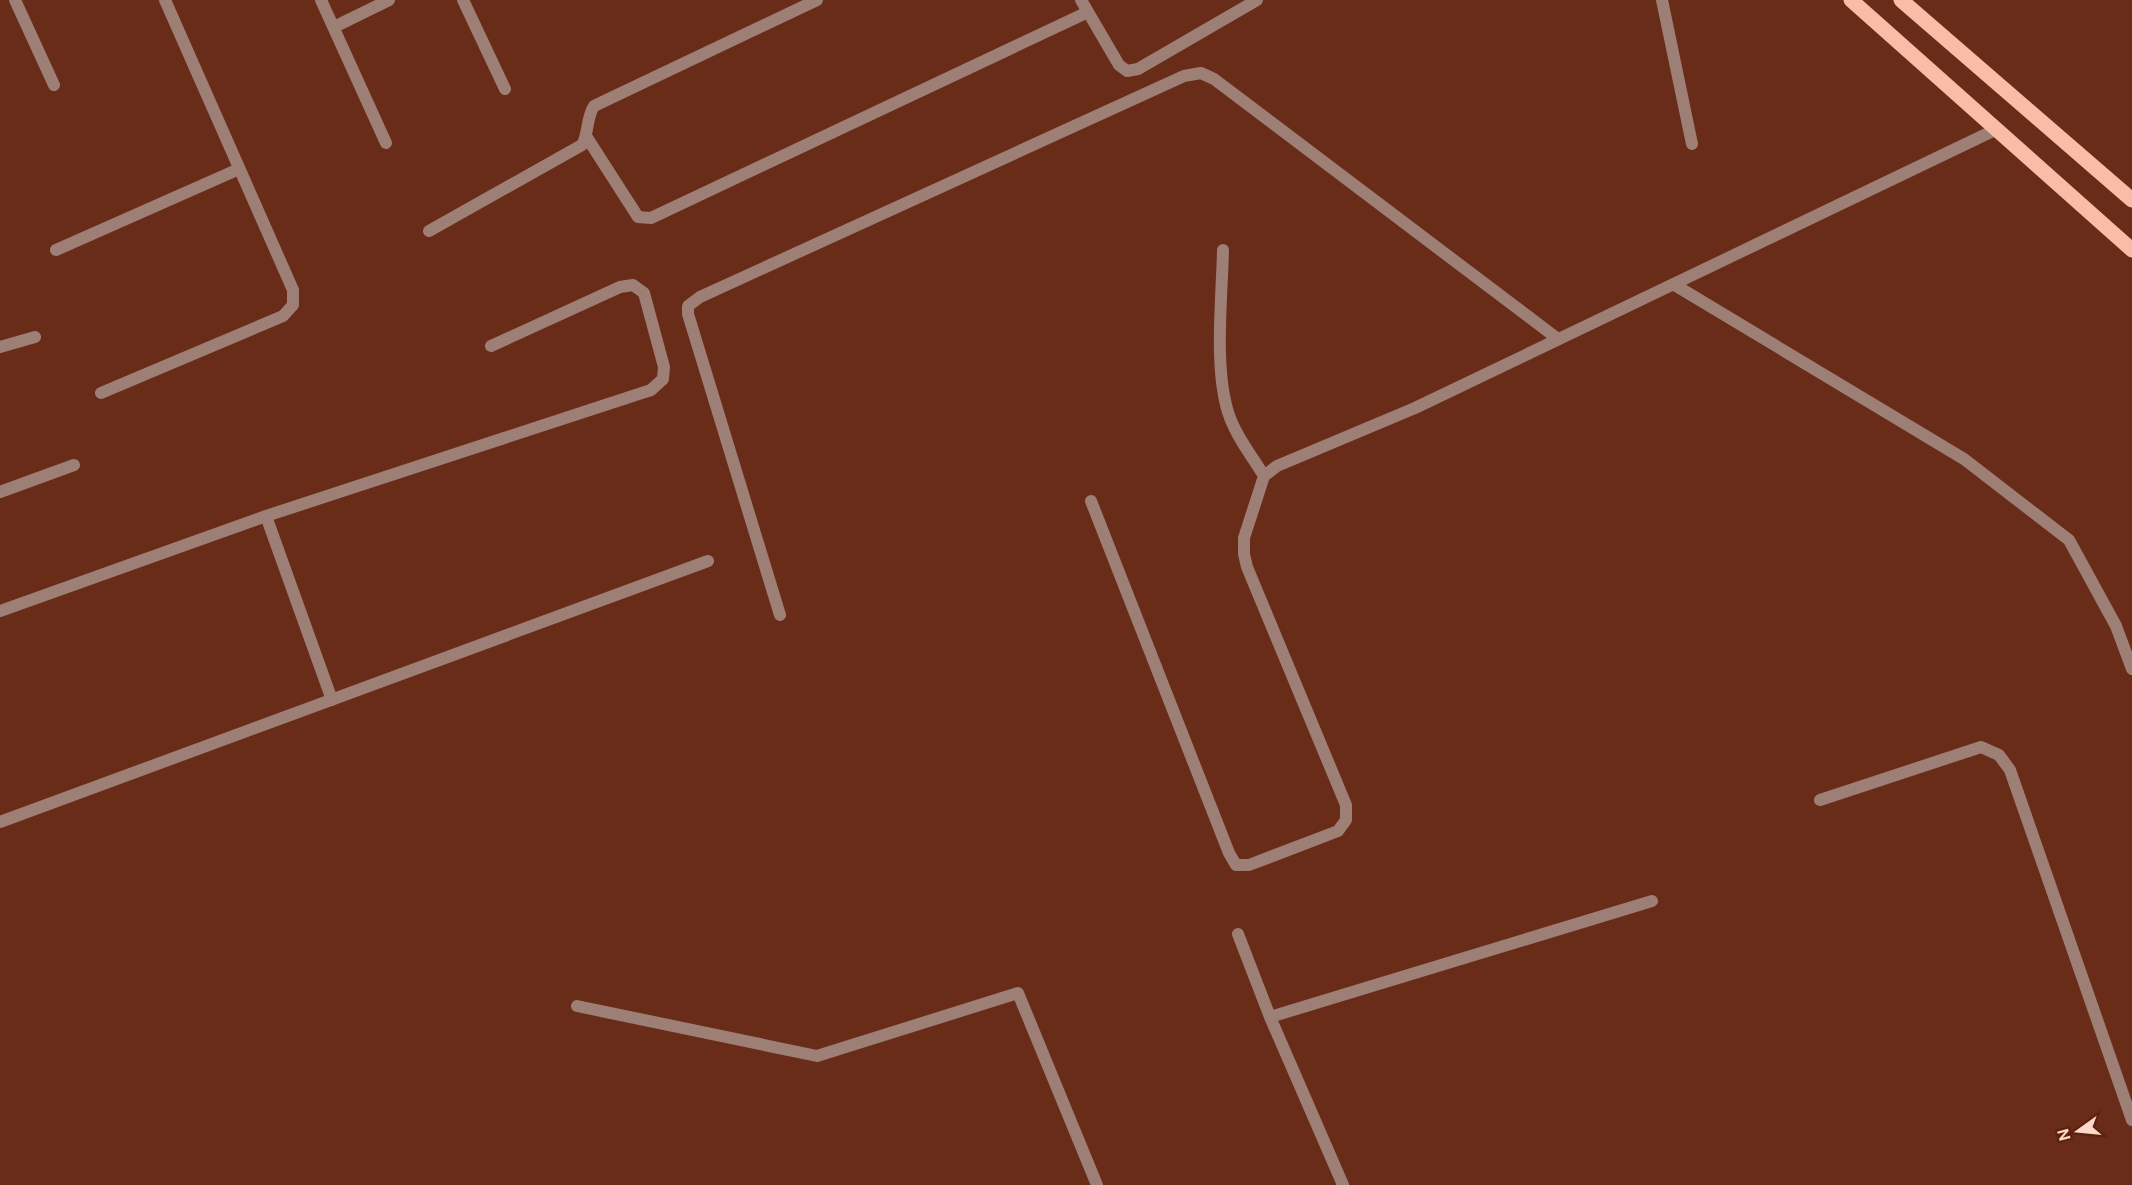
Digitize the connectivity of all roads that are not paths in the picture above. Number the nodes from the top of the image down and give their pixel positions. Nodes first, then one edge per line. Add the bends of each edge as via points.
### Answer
1 (15, 0) edge
2 (165, 0) edge
3 (321, 0) edge
4 (390, 0) edge
5 (463, 0) edge
6 (817, 0) edge
7 (1081, 0) edge
8 (1257, 0) edge
9 (1662, 0) edge
10 (1851, 0) edge
11 (1901, 0) edge
12 (1088, 12) junction
13 (334, 27) junction
14 (54, 86) dead end
15 (505, 88) dead end
16 (1997, 129) junction
17 (586, 136) junction
18 (386, 143) dead end
19 (1692, 144) dead end
20 (239, 169) junction
21 (2132, 200) edge
22 (429, 231) dead end
23 (56, 250) dead end
24 (1223, 250) dead end
25 (2132, 250) edge
26 (1673, 284) junction
27 (35, 337) dead end
28 (1558, 339) junction
29 (491, 346) dead end
30 (0, 347) edge
31 (101, 393) dead end
32 (74, 465) dead end
33 (1264, 476) junction
34 (0, 492) edge
35 (1091, 501) dead end
36 (266, 516) junction
37 (708, 561) dead end
38 (0, 611) edge
39 (780, 615) dead end
40 (2132, 669) edge
41 (332, 700) junction
42 (1820, 800) dead end
43 (0, 822) edge
44 (1652, 901) dead end
45 (1238, 934) dead end
46 (577, 1006) dead end
47 (1270, 1017) junction
48 (2132, 1120) edge
49 (1098, 1185) edge
50 (1343, 1185) edge

1 - 14 street
2 - 20 street
3 - 13 street
4 - 13 street
5 - 15 street
6 - 17 street via 594,106
7 - 12 street
8 - 12 street via 1138,69 1127,71 1119,65
9 - 19 street
10 - 16 main road
11 - 21 main road
12 - 17 street via 651,218 638,217
13 - 18 street
16 - 25 main road
16 - 26 street
17 - 22 street via 576,149
20 - 23 street
20 - 31 street via 292,290 293,305 283,316
24 - 33 street via 1221,373 1228,412
26 - 28 street
26 - 40 street via 1964,459 2069,540 2116,626
27 - 30 street
28 - 33 street via 1415,408 1277,466
28 - 39 street via 1214,79 1201,73 1184,76 700,297 688,306
29 - 36 street via 620,287 633,285 644,293 664,368 663,379 651,390
32 - 34 street
33 - 35 street via 1244,538 1244,554 1346,805 1346,820 1338,831 1249,865 1236,865 1228,853
36 - 38 street
36 - 41 street
37 - 41 street
41 - 43 street
42 - 48 street via 1981,747 1999,755 2010,770
44 - 47 street
45 - 47 street
46 - 49 street via 817,1056 1018,993
47 - 50 street

